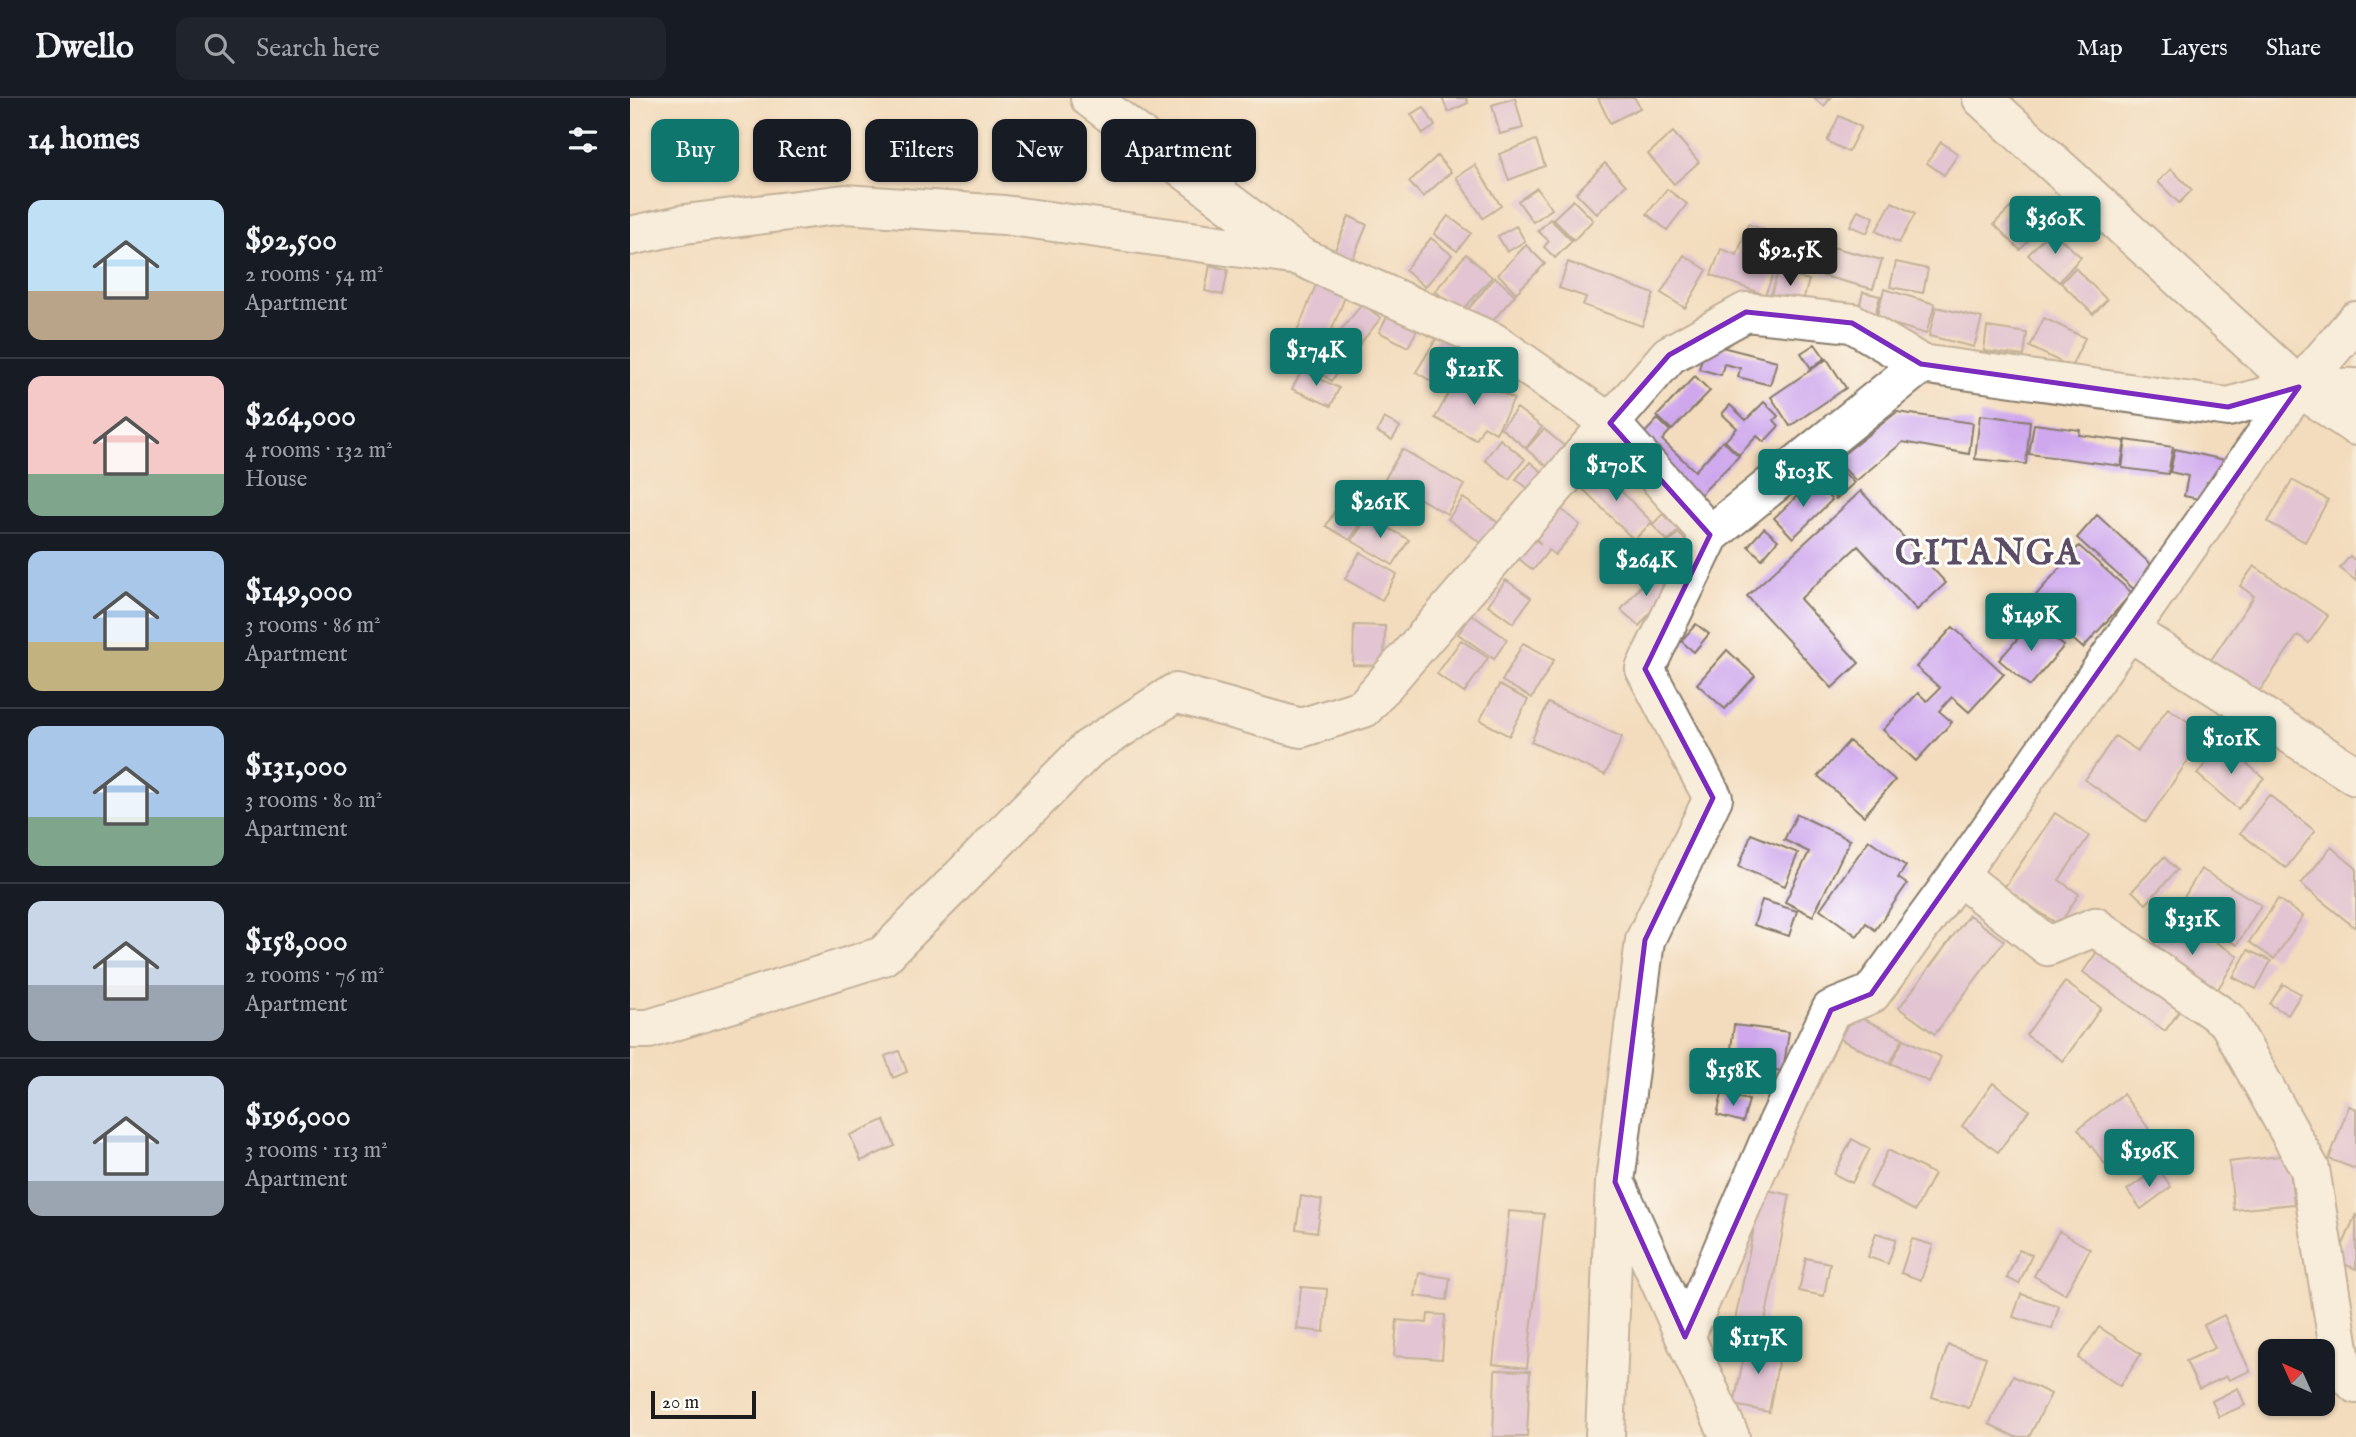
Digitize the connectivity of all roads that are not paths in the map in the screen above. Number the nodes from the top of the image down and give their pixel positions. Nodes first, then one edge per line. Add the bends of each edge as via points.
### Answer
1 (1090, 98) edge
2 (1982, 98) edge
3 (630, 236) edge
4 (1299, 256) junction
5 (2356, 321) edge
6 (1921, 364) junction
7 (2299, 387) junction
8 (2356, 388) edge
9 (1610, 423) junction
10 (2356, 426) edge
11 (1710, 535) junction
12 (2129, 631) junction
13 (2356, 776) edge
14 (1958, 875) junction
15 (630, 1029) edge
16 (1615, 1182) junction
17 (1685, 1337) junction
18 (2356, 1384) edge
19 (1605, 1437) edge
20 (1730, 1437) edge

1 - 4 street
2 - 7 street
3 - 4 street via 685,224 845,204 1003,215
4 - 9 street via 1493,342
5 - 7 street
6 - 7 street via 2228,407
6 - 9 street via 1852,323 1746,312 1669,355
6 - 11 street
7 - 8 street
7 - 10 street
7 - 12 street
9 - 11 street
9 - 15 street via 1363,708 1301,728 1175,693 1088,749 884,956 649,1029
11 - 16 street via 1645,669 1713,798 1645,940
12 - 13 street
12 - 14 street
14 - 17 street via 1871,994 1831,1010
14 - 18 street via 2048,946 2095,927 2228,1021 2310,1169 2342,1367
16 - 17 street
16 - 19 street
17 - 20 street

